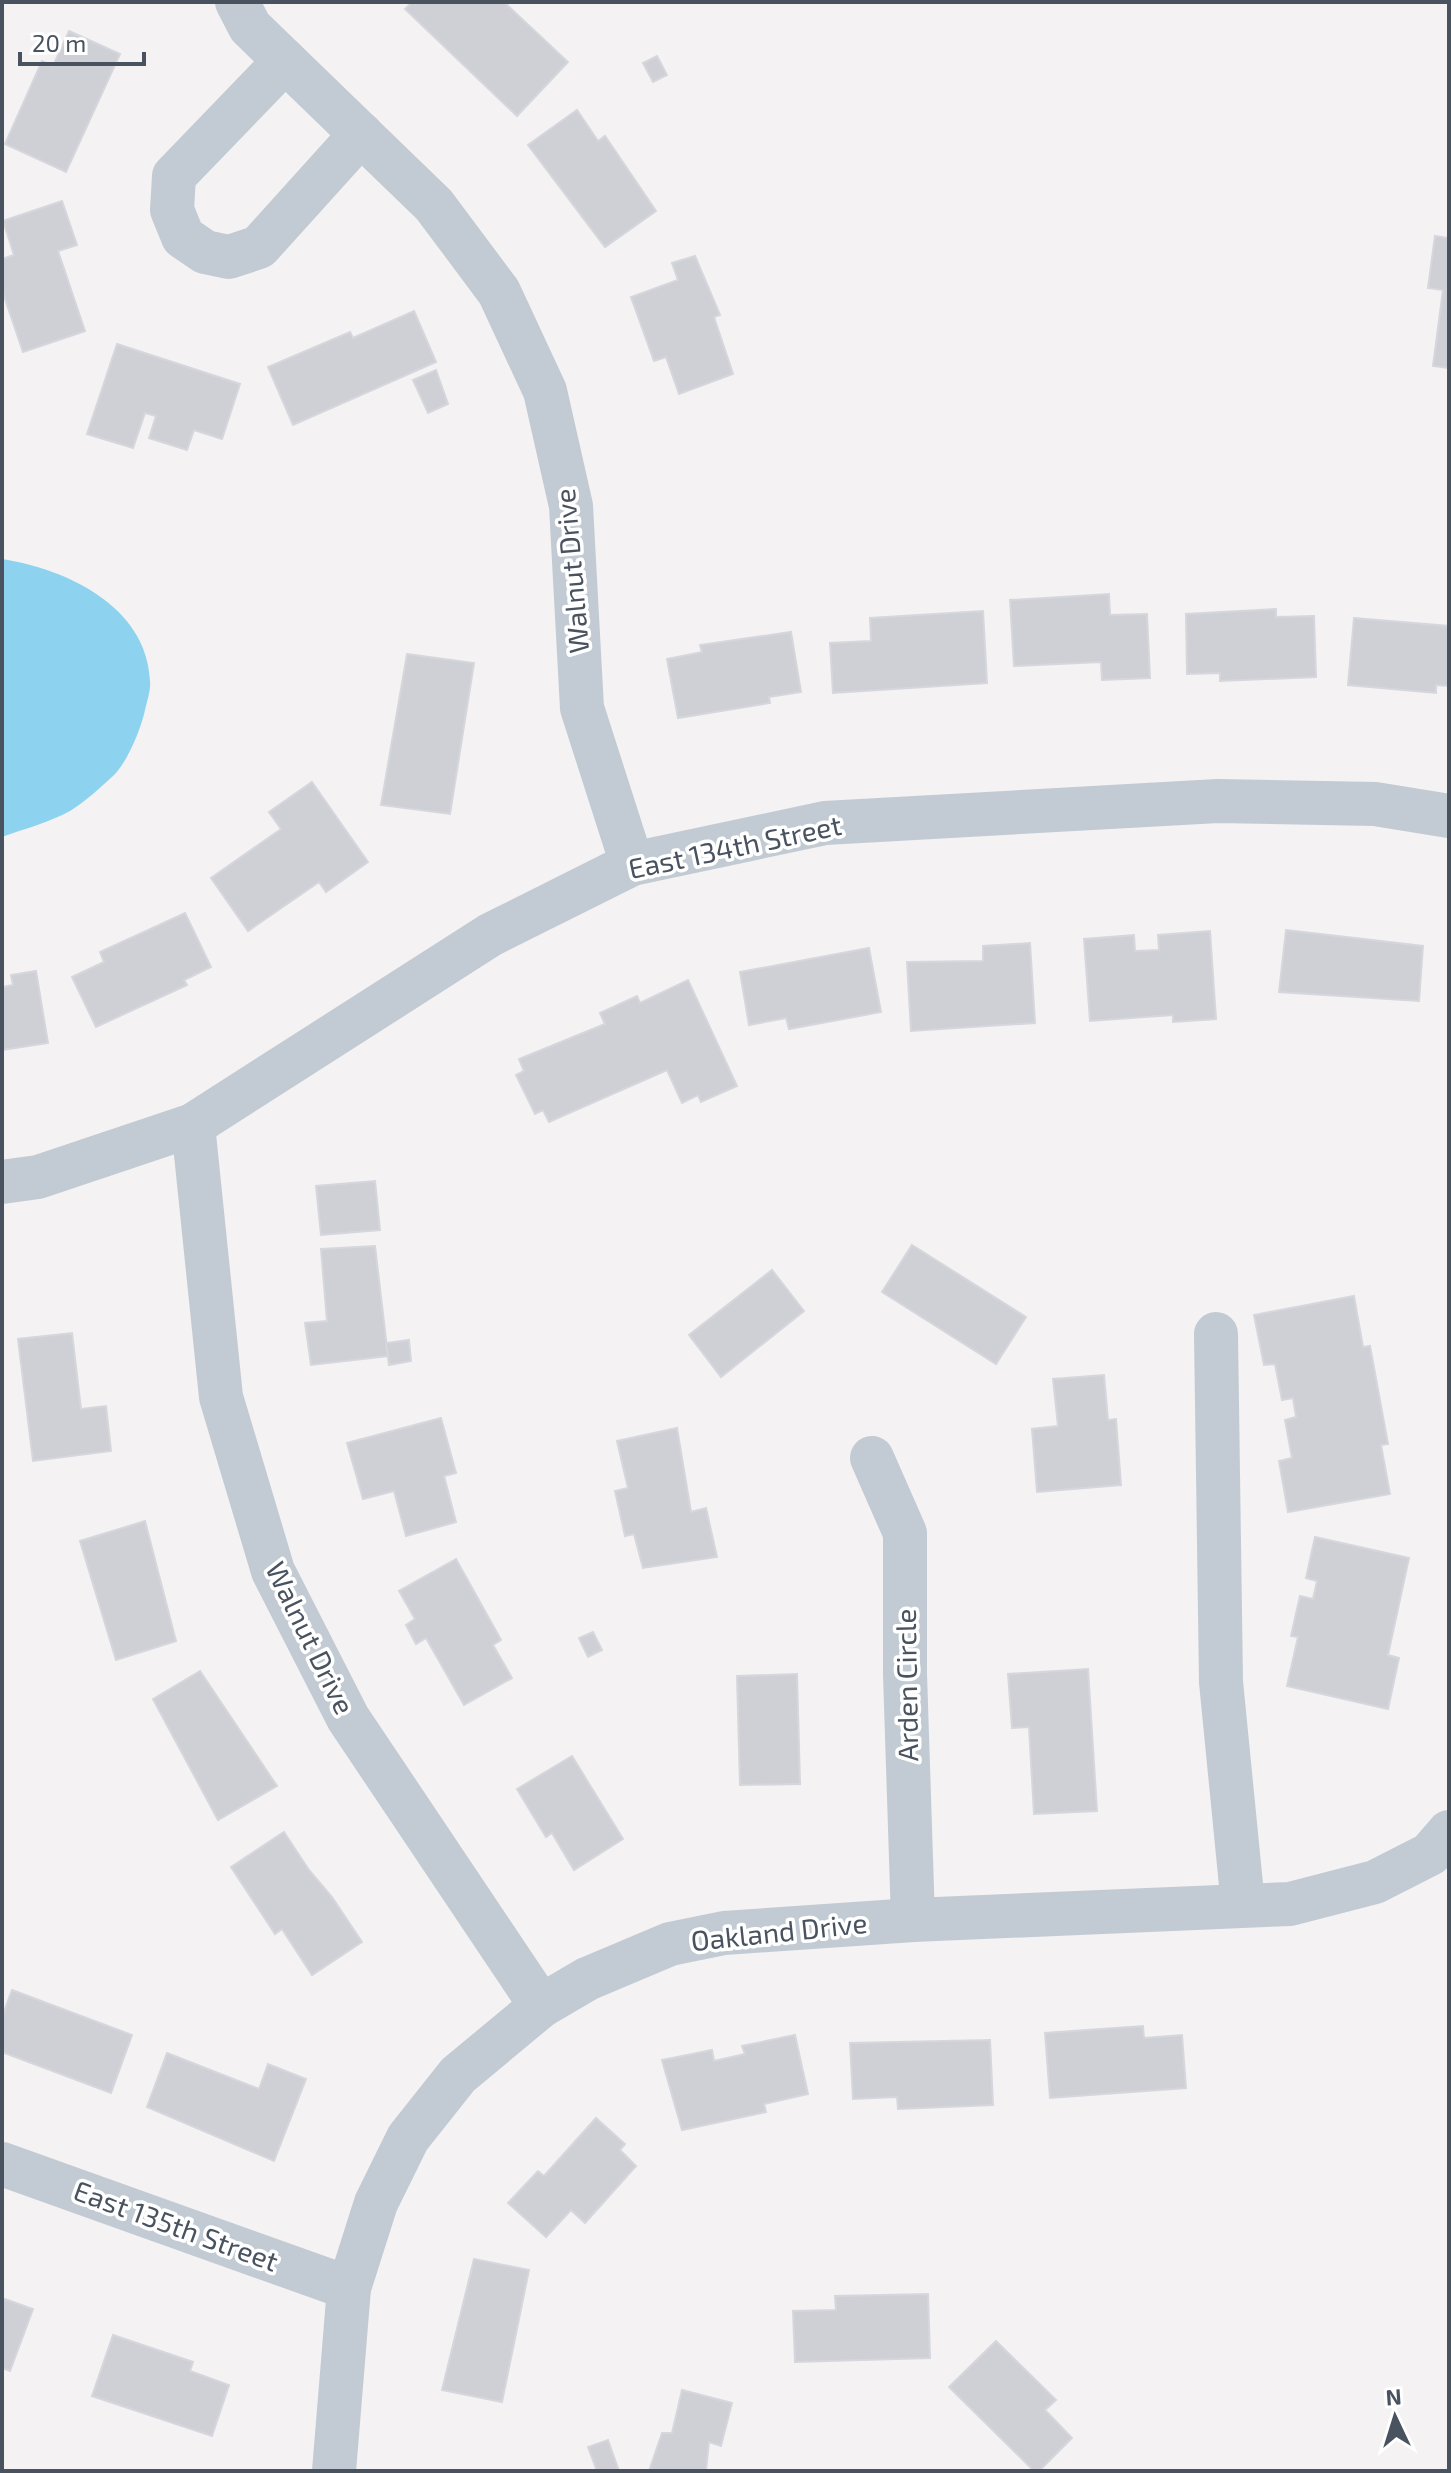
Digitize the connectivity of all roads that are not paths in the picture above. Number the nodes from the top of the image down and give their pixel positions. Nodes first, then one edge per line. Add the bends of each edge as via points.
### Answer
1 (237, 2) edge
2 (285, 61) junction
3 (361, 134) junction
4 (1449, 816) edge
5 (632, 864) junction
6 (193, 1125) junction
7 (2, 1182) edge
8 (1216, 1334) dead end
9 (872, 1458) dead end
10 (1449, 1832) edge
11 (1243, 1905) junction
12 (913, 1920) junction
13 (541, 2006) junction
14 (2, 2164) edge
15 (349, 2288) junction
16 (334, 2471) edge

1 - 2 street, Walnut Drive via 250,27
2 - 3 street, Walnut Drive
2 - 3 street via 174,176 172,210 183,237 205,252 229,257 259,247
3 - 5 street, Walnut Drive via 434,205 499,292 545,391 571,506 582,708
4 - 5 street, East 134th Street via 1375,804 1218,801 825,823
5 - 6 street, East 134th Street via 490,935
6 - 7 street, East 134th Street via 38,1177
6 - 13 street, Walnut Drive via 221,1397 273,1571 348,1718
8 - 11 street via 1221,1682
9 - 12 street, Arden Circle via 905,1533
10 - 11 street, Oakland Drive via 1430,1854 1375,1882 1290,1904
11 - 12 street, Oakland Drive
12 - 13 street, Oakland Drive via 724,1933 670,1944 587,1979
13 - 15 street, Oakland Drive via 458,2075 408,2138 376,2203
14 - 15 street, East 135th Street
15 - 16 street, Oakland Drive

